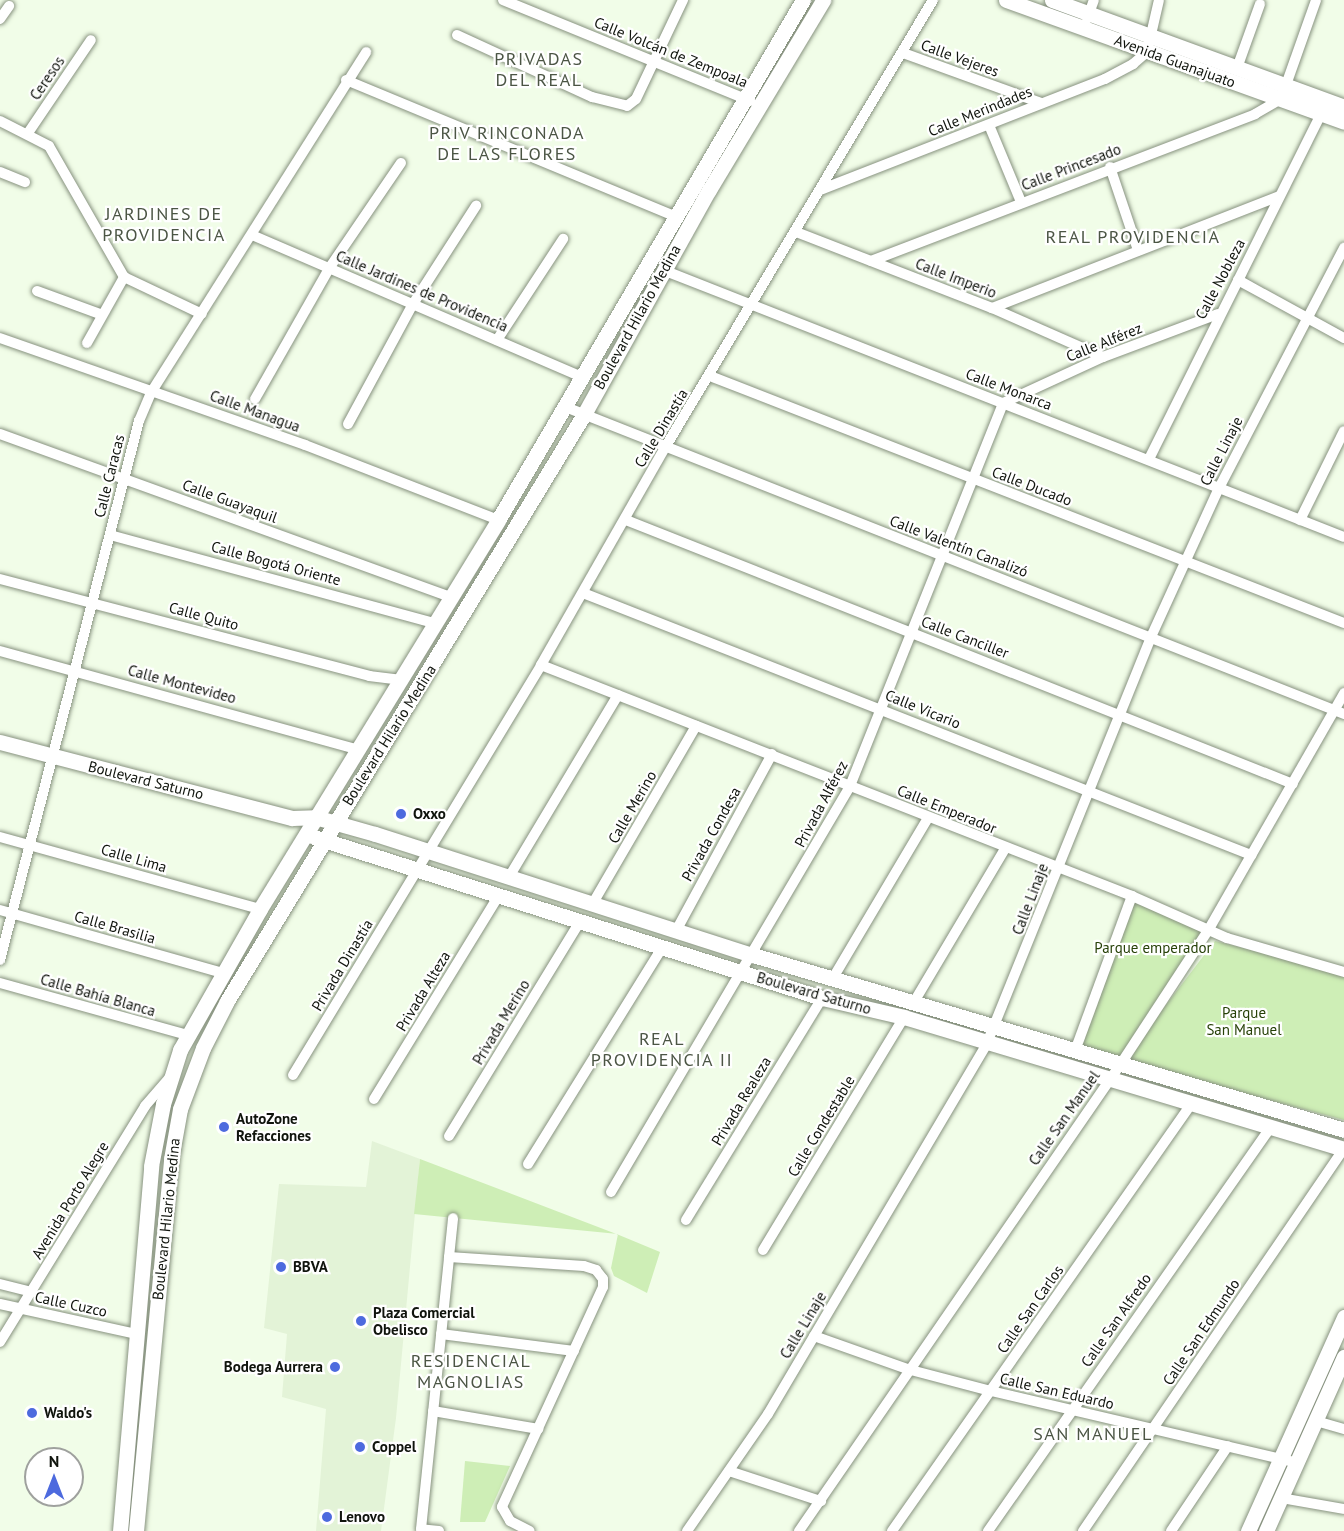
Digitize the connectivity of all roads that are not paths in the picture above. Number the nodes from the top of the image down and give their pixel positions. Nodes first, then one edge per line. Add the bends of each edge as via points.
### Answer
1 (504, 0) edge
2 (683, 0) edge
3 (803, 0) edge
4 (933, 0) edge
5 (1006, 0) edge
6 (1052, 0) edge
7 (1159, 0) edge
8 (1316, 0) edge
9 (820, 1) edge
10 (1260, 4) dead end
11 (9, 6) dead end
12 (1089, 13) edge
13 (0, 19) edge
14 (457, 35) dead end
15 (91, 40) dead end
16 (1148, 44) junction
17 (366, 52) dead end
18 (903, 53) junction
19 (651, 60) junction
20 (1237, 68) junction
21 (346, 80) junction
22 (1284, 93) junction
23 (744, 97) junction
24 (1041, 103) junction
25 (760, 105) junction
26 (1344, 107) edge
27 (1321, 114) junction
28 (0, 121) edge
29 (1344, 122) edge
30 (989, 125) junction
31 (28, 132) junction
32 (401, 163) dead end
33 (1110, 167) junction
34 (0, 172) edge
35 (25, 182) dead end
36 (820, 190) junction
37 (1279, 196) junction
38 (1021, 202) junction
39 (476, 206) dead end
40 (674, 216) junction
41 (796, 232) junction
42 (252, 235) junction
43 (563, 239) dead end
44 (1344, 248) edge
45 (1138, 250) junction
46 (872, 261) junction
47 (330, 267) junction
48 (663, 270) junction
49 (124, 277) junction
50 (1238, 280) junction
51 (38, 291) dead end
52 (413, 304) junction
53 (751, 304) junction
54 (992, 308) junction
55 (100, 314) junction
56 (202, 314) junction
57 (1218, 314) junction
58 (1308, 317) junction
59 (0, 338) edge
60 (1344, 338) edge
61 (497, 340) junction
62 (87, 343) dead end
63 (1103, 357) junction
64 (580, 376) junction
65 (710, 376) junction
66 (152, 391) junction
67 (255, 399) dead end
68 (1003, 403) junction
69 (563, 406) junction
70 (583, 416) junction
71 (348, 424) dead end
72 (1344, 431) edge
73 (0, 434) edge
74 (666, 446) junction
75 (1149, 459) junction
76 (123, 478) junction
77 (972, 479) junction
78 (1219, 488) junction
79 (498, 520) junction
80 (626, 520) junction
81 (1300, 520) junction
82 (110, 535) junction
83 (1344, 537) edge
84 (942, 556) junction
85 (1185, 561) junction
86 (0, 579) edge
87 (583, 592) junction
88 (450, 597) junction
89 (93, 602) junction
90 (434, 623) junction
91 (1344, 623) edge
92 (912, 632) junction
93 (1151, 637) junction
94 (0, 651) edge
95 (541, 665) junction
96 (76, 671) junction
97 (400, 680) junction
98 (1344, 693) edge
99 (618, 695) junction
100 (884, 709) junction
101 (1340, 712) edge
102 (1120, 714) junction
103 (696, 726) junction
104 (0, 742) edge
105 (356, 749) junction
106 (772, 754) junction
107 (54, 757) junction
108 (1293, 784) junction
109 (850, 786) junction
110 (1088, 792) junction
111 (315, 817) junction
112 (292, 818) junction
113 (928, 818) junction
114 (335, 822) junction
115 (306, 834) junction
116 (0, 837) edge
117 (322, 842) junction
118 (30, 845) junction
119 (1005, 849) junction
120 (429, 851) junction
121 (1251, 855) junction
122 (1058, 867) junction
123 (416, 871) junction
124 (509, 877) junction
125 (1132, 896) junction
126 (497, 898) junction
127 (593, 903) junction
128 (260, 909) junction
129 (0, 910) edge
130 (13, 913) junction
131 (579, 923) junction
132 (677, 929) junction
133 (1209, 929) junction
134 (662, 948) junction
135 (753, 955) junction
136 (0, 960) edge
137 (741, 972) junction
138 (1344, 972) edge
139 (222, 973) junction
140 (833, 978) junction
141 (0, 983) edge
142 (822, 998) junction
143 (914, 1002) junction
144 (904, 1017) junction
145 (995, 1025) junction
146 (187, 1035) junction
147 (987, 1043) junction
148 (1076, 1048) junction
149 (1122, 1062) junction
150 (293, 1075) dead end
151 (170, 1077) junction
152 (1109, 1080) junction
153 (374, 1099) dead end
154 (1192, 1103) junction
155 (1270, 1128) junction
156 (1344, 1131) edge
157 (449, 1136) dead end
158 (1344, 1149) edge
159 (528, 1164) dead end
160 (611, 1192) dead end
161 (453, 1218) dead end
162 (686, 1220) dead end
163 (764, 1250) dead end
164 (449, 1257) junction
165 (0, 1284) edge
166 (32, 1292) junction
167 (0, 1304) edge
168 (23, 1309) junction
169 (1344, 1317) edge
170 (136, 1334) junction
171 (441, 1334) junction
172 (814, 1336) junction
173 (0, 1342) edge
174 (574, 1351) junction
175 (1344, 1358) edge
176 (907, 1369) junction
177 (991, 1391) junction
178 (1071, 1410) junction
179 (433, 1411) junction
180 (1316, 1421) junction
181 (1153, 1429) junction
182 (1344, 1429) edge
183 (538, 1430) junction
184 (1228, 1446) junction
185 (1280, 1459) junction
186 (1297, 1463) junction
187 (729, 1471) junction
188 (1281, 1498) junction
189 (821, 1501) junction
190 (1344, 1509) edge
191 (421, 1530) edge
192 (120, 1531) edge
193 (136, 1531) edge
194 (439, 1531) edge
195 (530, 1531) edge
196 (687, 1531) edge
197 (799, 1531) edge
198 (892, 1531) edge
199 (988, 1531) edge
200 (1083, 1531) edge
201 (1171, 1531) edge
202 (1248, 1531) edge
203 (1266, 1531) edge

1 - 19 street, Calle Volcán de Zempoala
2 - 19 street
3 - 23 street, Boulevard Hilario Medina
4 - 18 street, Calle Dinastía
5 - 12 street, Avenida Guanajuato
6 - 12 street, Avenida Guanajuato
7 - 16 street
8 - 22 street
9 - 25 street, Boulevard Hilario Medina
10 - 20 street
11 - 13 street
12 - 16 street, Avenida Guanajuato
14 - 19 street via 592,97 621,106 636,99
15 - 31 street, Ceresos
16 - 20 street, Avenida Guanajuato
16 - 22 street, Avenida Guanajuato
16 - 24 street, Calle Merindades via 1105,79
17 - 21 street, Calle Caracas
18 - 24 street, Calle Vejeres
18 - 36 street, Calle Dinastía
19 - 23 street, Calle Volcán de Zempoala
20 - 22 street, Avenida Guanajuato
21 - 40 street
21 - 42 street, Calle Caracas
22 - 26 street, Avenida Guanajuato
22 - 27 street, Avenida Guanajuato
22 - 33 street, Calle Princesado via 1255,114
23 - 25 street, Calle Volcán de Zempoala
23 - 40 street, Boulevard Hilario Medina
24 - 30 street, Calle Merindades
25 - 48 street, Boulevard Hilario Medina
27 - 29 street, Avenida Guanajuato
27 - 37 street, Calle Nobleza
28 - 31 street
30 - 36 street, Calle Merindades
30 - 38 street
31 - 49 street via 43,140 55,154
32 - 47 street
33 - 38 street, Calle Princesado
33 - 45 street
34 - 35 street
36 - 41 street, Calle Dinastía
37 - 45 street
37 - 50 street, Calle Nobleza
38 - 46 street, Calle Princesado
39 - 52 street
40 - 64 street, Boulevard Hilario Medina
41 - 46 street, Calle Imperio
41 - 53 street, Calle Dinastía
42 - 47 street, Calle Jardines de Providencia
42 - 56 street, Calle Caracas
43 - 61 street
44 - 58 street, Calle Linaje
45 - 54 street
46 - 54 street, Calle Imperio
47 - 52 street, Calle Jardines de Providencia
47 - 67 street
48 - 53 street, Calle Monarca
48 - 70 street, Boulevard Hilario Medina
49 - 55 street
49 - 56 street
50 - 57 street, Calle Nobleza
50 - 58 street
51 - 55 street
52 - 61 street, Calle Jardines de Providencia
52 - 71 street
53 - 65 street, Calle Dinastía
53 - 68 street, Calle Monarca
54 - 63 street, Calle Imperio
55 - 62 street
56 - 66 street, Calle Caracas
57 - 63 street, Calle Alférez
57 - 75 street, Calle Nobleza
58 - 60 street
58 - 78 street, Calle Linaje
59 - 66 street, Calle Managua
61 - 64 street, Calle Jardines de Providencia
63 - 68 street, Calle Alférez
64 - 69 street, Boulevard Hilario Medina
65 - 74 street, Calle Dinastía
65 - 77 street, Calle Ducado
66 - 76 street, Calle Caracas
66 - 79 street, Calle Managua
68 - 75 street, Calle Monarca
68 - 77 street, Privada Alférez
69 - 70 street, Calle Valentín Canalizó
69 - 79 street, Boulevard Hilario Medina
70 - 74 street, Calle Valentín Canalizó
70 - 114 street, Boulevard Hilario Medina
72 - 81 street
73 - 76 street, Calle Guayaquil
74 - 80 street, Calle Dinastía
74 - 84 street, Calle Valentín Canalizó
75 - 78 street, Calle Monarca
76 - 82 street, Calle Caracas
76 - 88 street, Calle Guayaquil
77 - 84 street, Privada Alférez
77 - 85 street, Calle Ducado
78 - 81 street, Calle Monarca
78 - 85 street, Calle Linaje
79 - 88 street, Boulevard Hilario Medina
80 - 87 street, Calle Dinastía
80 - 92 street, Calle Canciller
81 - 83 street, Calle Monarca
82 - 89 street, Calle Caracas
82 - 90 street, Calle Bogotá Oriente
84 - 92 street, Privada Alférez
84 - 93 street, Calle Valentín Canalizó
85 - 91 street, Calle Ducado
85 - 93 street, Calle Linaje
86 - 89 street, Calle Quito
87 - 95 street, Calle Dinastía
87 - 100 street, Calle Vicario
88 - 90 street, Boulevard Hilario Medina
89 - 96 street, Calle Caracas
89 - 97 street, Calle Quito via 369,676
90 - 97 street, Boulevard Hilario Medina
92 - 100 street, Privada Alférez
92 - 102 street, Calle Canciller
93 - 101 street, Calle Valentín Canalizó
93 - 102 street, Calle Linaje
94 - 96 street, Calle Montevideo
95 - 99 street, Calle Emperador
95 - 120 street, Calle Dinastía
96 - 105 street, Calle Montevideo
96 - 107 street, Calle Caracas
97 - 105 street, Boulevard Hilario Medina
98 - 101 street, Calle San Manuel
99 - 103 street, Calle Emperador
99 - 124 street
100 - 109 street, Privada Alférez
100 - 110 street, Calle Vicario
101 - 108 street, Calle San Manuel
102 - 108 street, Calle Canciller
102 - 110 street, Calle Linaje
103 - 106 street, Calle Emperador
103 - 127 street, Calle Merino
104 - 107 street, Boulevard Saturno
105 - 111 street, Boulevard Hilario Medina
106 - 109 street, Calle Emperador
106 - 132 street, Privada Condesa
107 - 112 street, Boulevard Saturno
107 - 118 street, Calle Caracas
108 - 121 street, Calle San Manuel
109 - 113 street, Calle Emperador
109 - 135 street, Privada Alférez
110 - 121 street, Calle Vicario
110 - 122 street, Calle Linaje
111 - 112 street, Boulevard Saturno
111 - 114 street, Boulevard Saturno
111 - 115 street, Boulevard Hilario Medina
112 - 115 street, Boulevard Saturno
113 - 119 street, Calle Emperador
113 - 140 street
114 - 117 street, Boulevard Hilario Medina
114 - 120 street, Boulevard Saturno
115 - 117 street, Boulevard Saturno
115 - 128 street, Boulevard Hilario Medina
116 - 118 street, Calle Lima
117 - 123 street, Boulevard Saturno
117 - 193 street, Boulevard Hilario Medina via 219,1016 180,1109 171,1159
118 - 128 street, Calle Lima
118 - 130 street, Calle Caracas
119 - 122 street, Calle Emperador
119 - 143 street
120 - 123 street, Calle Dinastía
120 - 124 street, Boulevard Saturno
121 - 133 street, Calle San Manuel
122 - 125 street, Calle Emperador
122 - 145 street, Calle Linaje
123 - 126 street, Boulevard Saturno
123 - 150 street, Privada Dinastía
124 - 127 street, Boulevard Saturno
125 - 133 street, Calle Emperador
125 - 148 street
126 - 131 street, Boulevard Saturno
126 - 153 street, Privada Alteza
127 - 132 street, Boulevard Saturno
128 - 139 street, Boulevard Hilario Medina
129 - 130 street, Calle Brasilia
130 - 136 street, Calle Caracas
130 - 139 street, Calle Brasilia
131 - 134 street, Boulevard Saturno
131 - 157 street, Privada Merino
132 - 135 street, Boulevard Saturno
133 - 138 street, Calle Emperador via 1254,947
133 - 149 street, Calle San Manuel
134 - 137 street, Boulevard Saturno
134 - 159 street
135 - 137 street, Privada Alférez
135 - 140 street, Boulevard Saturno
137 - 142 street, Boulevard Saturno
137 - 160 street, Privada Alférez
139 - 146 street, Boulevard Hilario Medina
140 - 143 street, Boulevard Saturno
141 - 146 street, Calle Bahía Blanca
142 - 144 street, Boulevard Saturno
142 - 162 street, Privada Realeza
143 - 145 street, Boulevard Saturno
144 - 147 street, Boulevard Saturno
144 - 163 street, Calle Condestable
145 - 147 street, Calle Linaje
145 - 148 street, Boulevard Saturno
146 - 151 street, Boulevard Hilario Medina
147 - 152 street, Boulevard Saturno
147 - 172 street, Calle Linaje
148 - 149 street, Boulevard Saturno
149 - 152 street, Calle San Manuel
149 - 156 street, Boulevard Saturno
151 - 166 street, Avenida Porto Alegre via 145,1106
151 - 170 street, Boulevard Hilario Medina via 152,1157
152 - 154 street, Boulevard Saturno
152 - 176 street, Calle San Manuel
154 - 155 street, Boulevard Saturno
154 - 177 street, Calle San Carlos
155 - 158 street, Boulevard Saturno
155 - 178 street, Calle San Alfredo
158 - 181 street, Calle San Edmundo
161 - 164 street
164 - 171 street
164 - 174 street via 596,1270 603,1287
165 - 166 street, Calle Cuzco
166 - 168 street, Avenida Porto Alegre
167 - 168 street, Calle Cuzco
168 - 170 street, Calle Cuzco
168 - 173 street, Avenida Porto Alegre
169 - 185 street
170 - 192 street, Boulevard Hilario Medina
171 - 174 street
171 - 179 street
172 - 176 street, Calle San Eduardo
172 - 187 street, Calle Linaje
174 - 183 street
175 - 180 street
176 - 177 street, Calle San Eduardo
176 - 189 street, Calle San Manuel
177 - 178 street, Calle San Eduardo
177 - 198 street, Calle San Carlos
178 - 181 street, Calle San Eduardo
178 - 199 street, Calle San Alfredo
179 - 183 street
179 - 191 street
180 - 182 street
180 - 186 street
181 - 184 street, Calle San Eduardo
181 - 200 street, Calle San Edmundo
183 - 195 street via 502,1507 510,1521
184 - 185 street, Calle San Eduardo
184 - 201 street
185 - 186 street, Calle San Eduardo
185 - 202 street
186 - 188 street
187 - 189 street
187 - 196 street, Calle Linaje
188 - 190 street
188 - 203 street
189 - 197 street, Calle San Manuel
191 - 194 street

